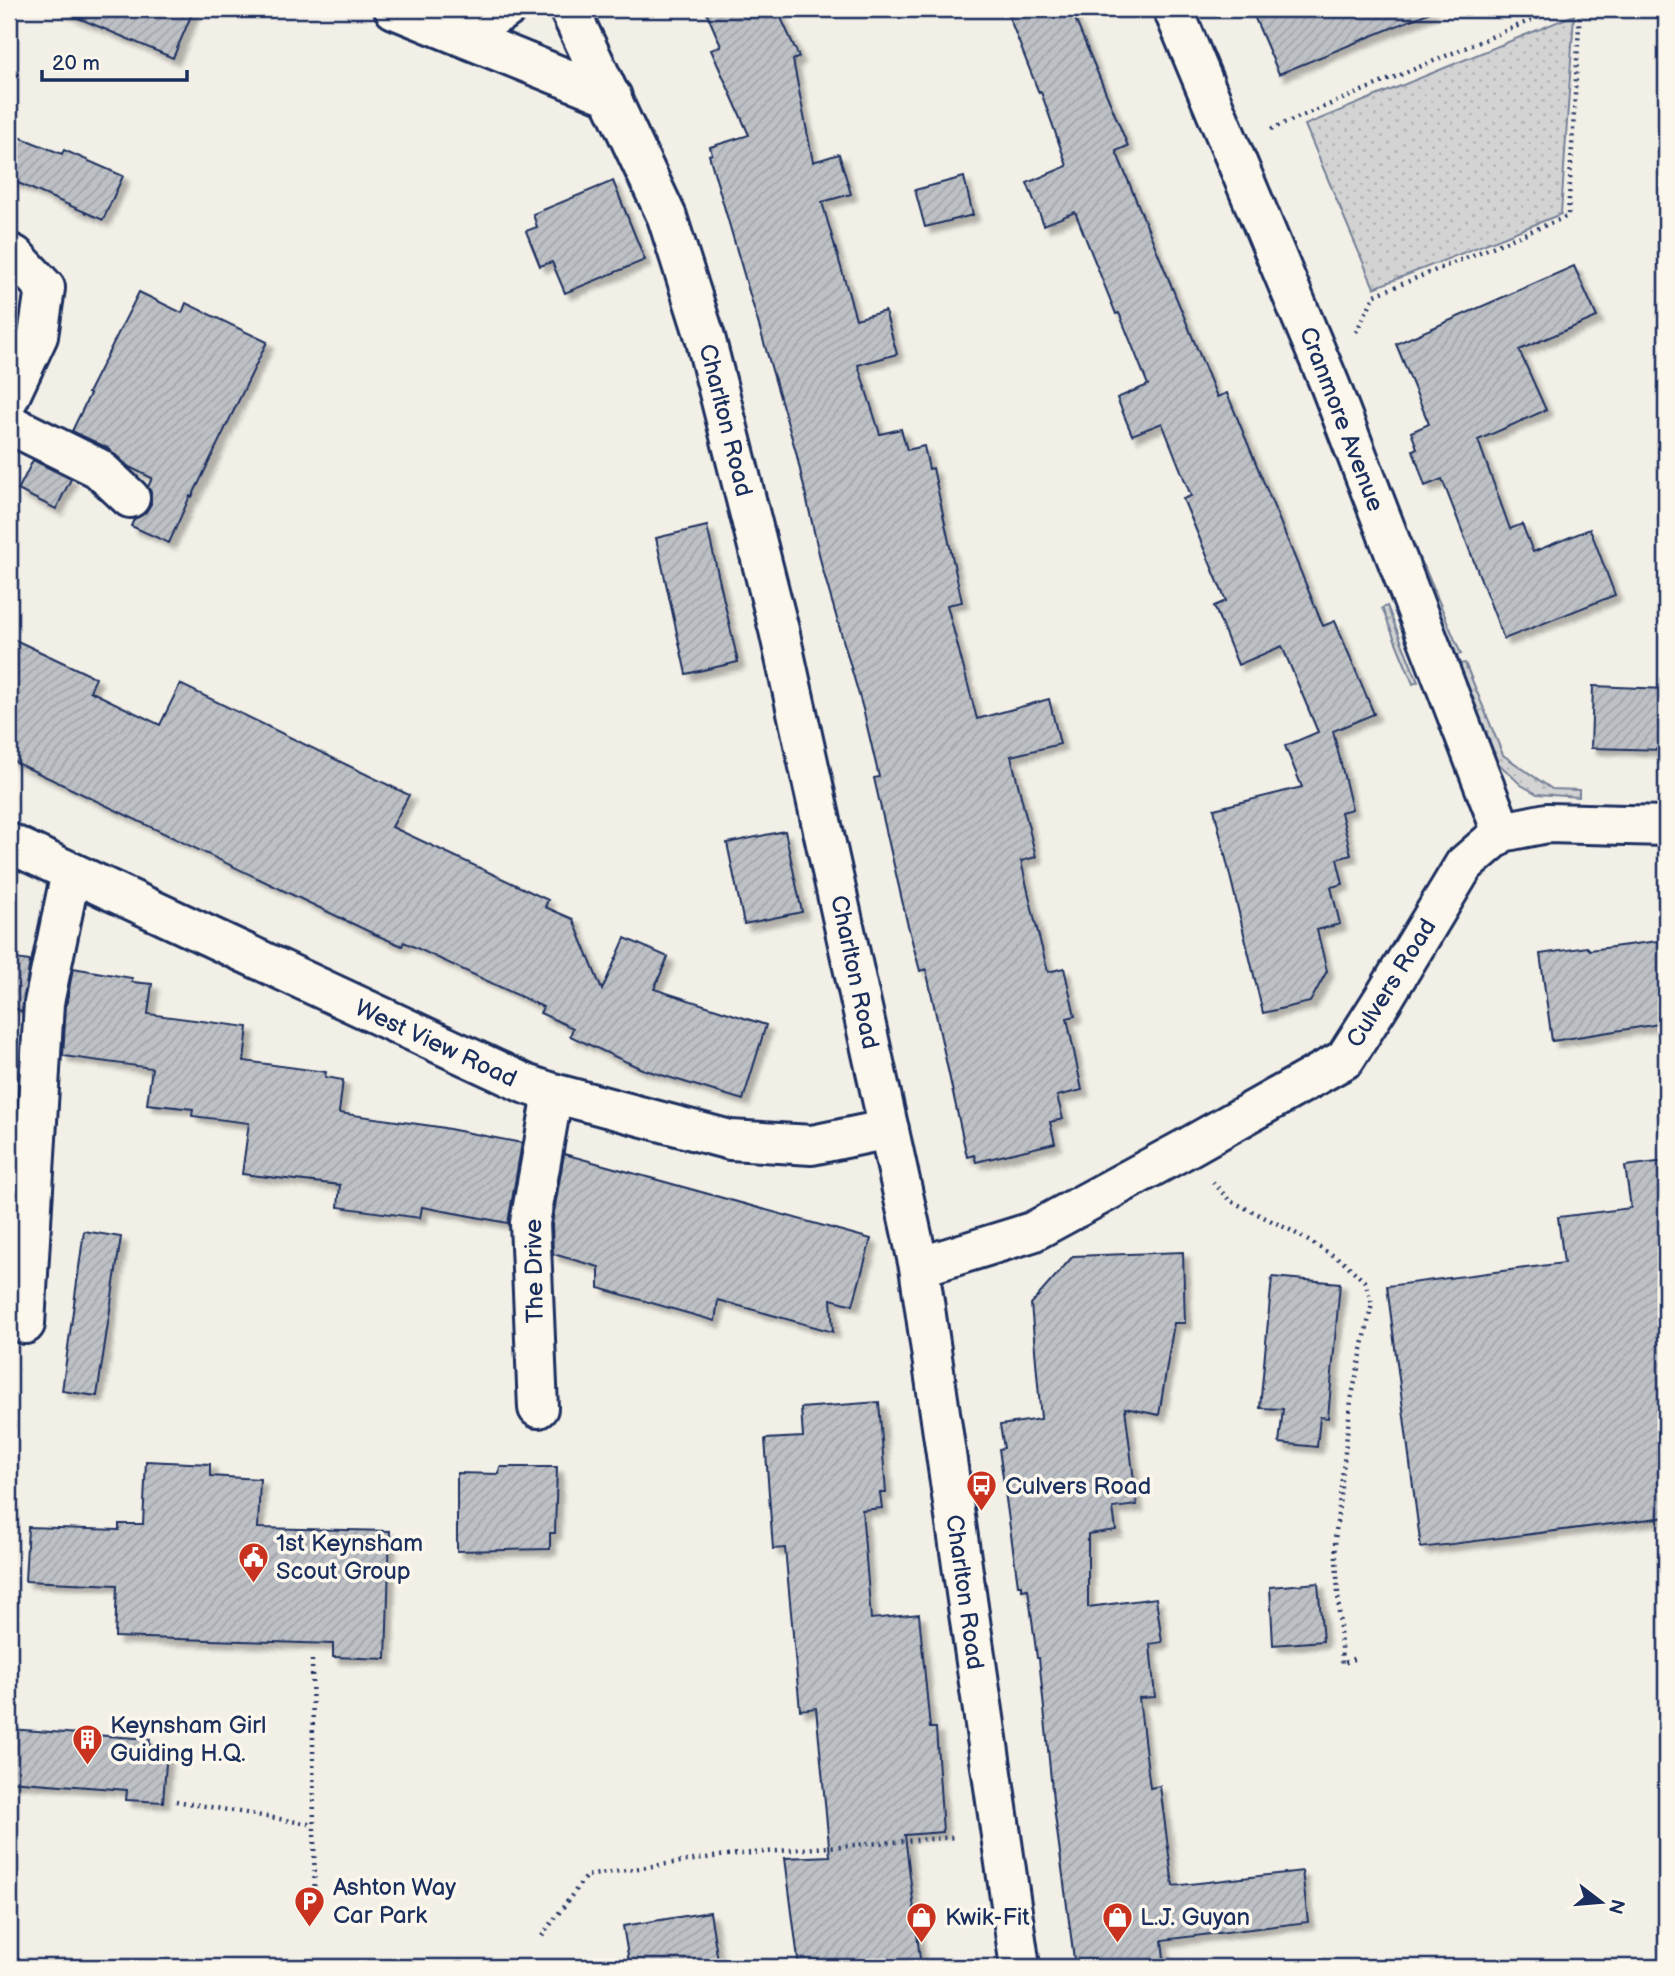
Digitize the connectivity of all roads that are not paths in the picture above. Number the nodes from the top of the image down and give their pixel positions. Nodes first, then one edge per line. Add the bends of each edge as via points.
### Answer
1 (394, 9) edge
2 (506, 9) edge
3 (569, 9) edge
4 (1173, 9) edge
5 (459, 35) junction
6 (612, 97) junction
7 (9, 253) edge
8 (9, 398) edge
9 (9, 424) edge
10 (130, 498) dead end
11 (1666, 826) edge
12 (1502, 832) junction
13 (9, 843) edge
14 (71, 872) junction
15 (553, 1093) junction
16 (889, 1129) junction
17 (919, 1267) junction
18 (25, 1324) dead end
19 (538, 1408) dead end
20 (1020, 1967) edge

1 - 5 street
2 - 5 street
3 - 6 street, Charlton Road
4 - 12 street, Cranmore Avenue via 1330,385
5 - 6 street
6 - 16 street, Charlton Road via 667,217 705,337 782,643
7 - 8 street via 45,288 38,336
9 - 10 street via 98,468
11 - 12 street, Culvers Road via 1547,823
12 - 17 street, Culvers Road via 1464,865 1345,1059 1032,1232
13 - 14 street, West View Road
14 - 15 street, West View Road
14 - 18 street via 44,1003
15 - 16 street, West View Road via 730,1140 812,1145
15 - 19 street, The Drive via 530,1223
16 - 17 street, Charlton Road
17 - 20 street, Charlton Road

